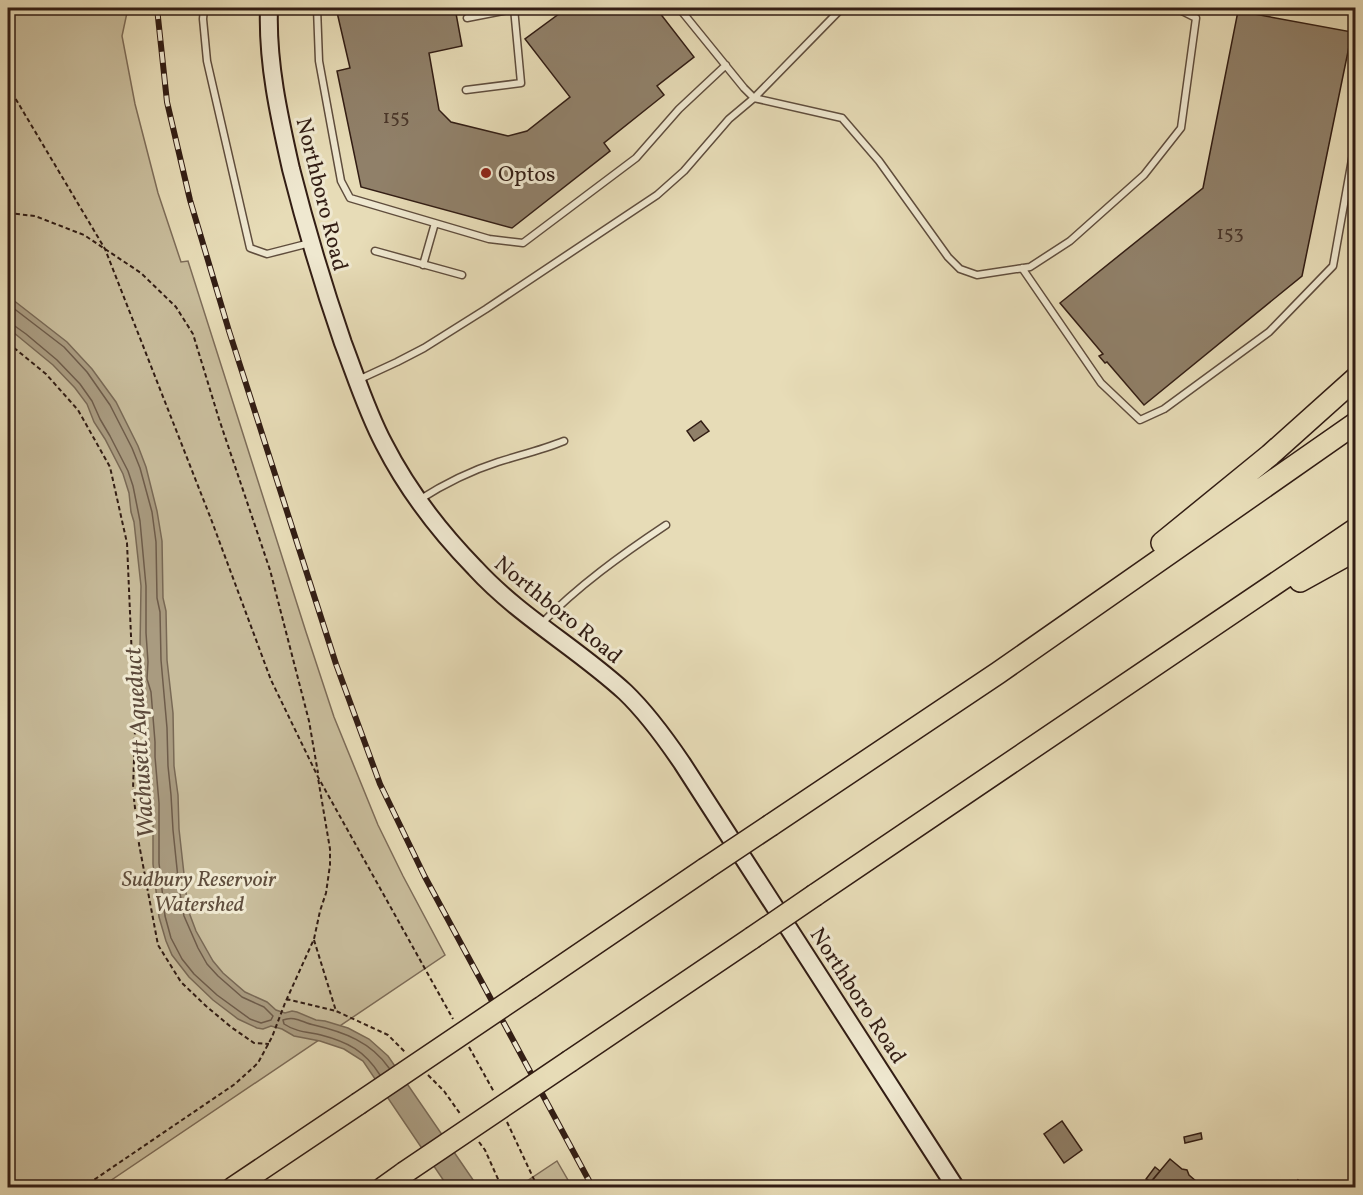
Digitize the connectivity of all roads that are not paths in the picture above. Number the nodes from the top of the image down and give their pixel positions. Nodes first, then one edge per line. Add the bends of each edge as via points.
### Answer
1 (204, 8) edge
2 (268, 8) edge
3 (317, 8) edge
4 (514, 8) edge
5 (679, 8) edge
6 (842, 8) edge
7 (1181, 8) edge
8 (1336, 8) edge
9 (1356, 12) edge
10 (467, 18) dead end
11 (726, 65) junction
12 (466, 90) dead end
13 (754, 98) junction
14 (1356, 137) edge
15 (435, 223) junction
16 (310, 243) junction
17 (375, 251) dead end
18 (423, 265) junction
19 (1022, 268) junction
20 (462, 275) dead end
21 (1356, 378) edge
22 (357, 380) junction
23 (1356, 423) edge
24 (564, 441) dead end
25 (418, 500) junction
26 (666, 525) dead end
27 (1356, 529) edge
28 (1356, 549) edge
29 (540, 625) junction
30 (1147, 670) junction
31 (999, 673) junction
32 (233, 1188) edge
33 (383, 1188) edge
34 (957, 1188) edge

1 - 16 lane via 207,61 250,248 267,254
2 - 16 main road, Northboro Road via 278,107
3 - 15 lane via 319,61 341,180 350,198
4 - 10 lane
4 - 12 lane via 521,83
5 - 11 lane
6 - 13 lane
7 - 19 lane via 1196,18 1181,128 1144,175 1070,241 1030,267
8 - 9 lane
11 - 13 lane
11 - 15 lane via 679,109 636,158 523,243 489,239
13 - 19 lane via 842,118 960,269 977,275
13 - 22 lane via 657,195 424,348
14 - 19 lane via 1333,266 1269,332 1164,409 1140,420 1101,382
15 - 18 lane
16 - 22 main road, Northboro Road
17 - 18 lane
18 - 20 lane
21 - 31 highway via 1223,494
22 - 25 main road, Northboro Road via 384,444
23 - 31 highway
24 - 25 lane via 472,472
25 - 29 main road, Northboro Road via 475,568
26 - 29 lane via 590,579
27 - 30 highway
28 - 30 highway
29 - 34 main road, Northboro Road via 624,691 671,746
30 - 33 highway, bridge
31 - 32 highway, bridge

